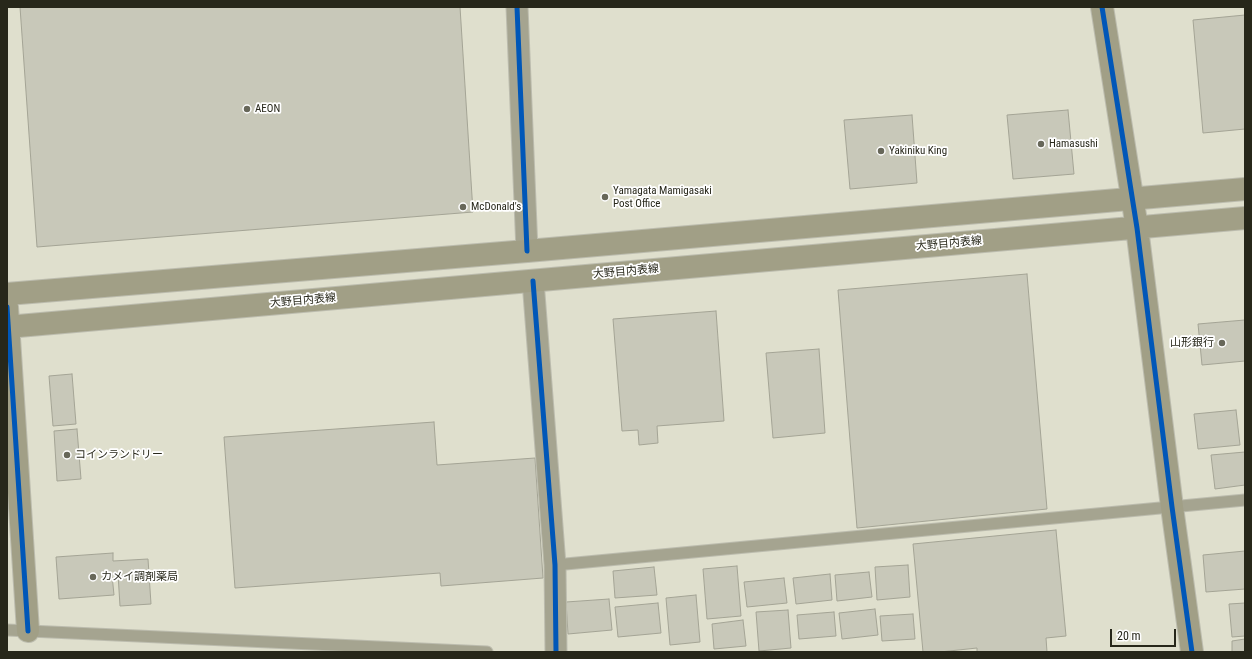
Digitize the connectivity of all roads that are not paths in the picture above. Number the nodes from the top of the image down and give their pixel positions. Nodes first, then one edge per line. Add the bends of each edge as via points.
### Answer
1 (517, 7) edge
2 (1102, 7) edge
3 (1245, 189) edge
4 (1132, 199) junction
5 (1245, 218) edge
6 (1137, 228) junction
7 (527, 251) junction
8 (533, 280) junction
9 (7, 294) edge
10 (7, 320) edge
11 (1245, 500) edge
12 (1172, 507) junction
13 (555, 565) junction
14 (7, 630) edge
15 (28, 630) junction
16 (487, 652) edge
17 (556, 652) edge
18 (1192, 652) edge

1 - 7 street
2 - 4 main road
3 - 4 main road
4 - 6 main road
4 - 7 main road
5 - 6 main road, 大野目内表線
6 - 8 main road, 大野目内表線
6 - 12 main road
7 - 9 main road
8 - 10 main road, 大野目内表線
8 - 13 street
10 - 15 main road
11 - 12 lane
12 - 13 lane
12 - 18 main road
13 - 17 street
14 - 15 lane
15 - 16 lane

